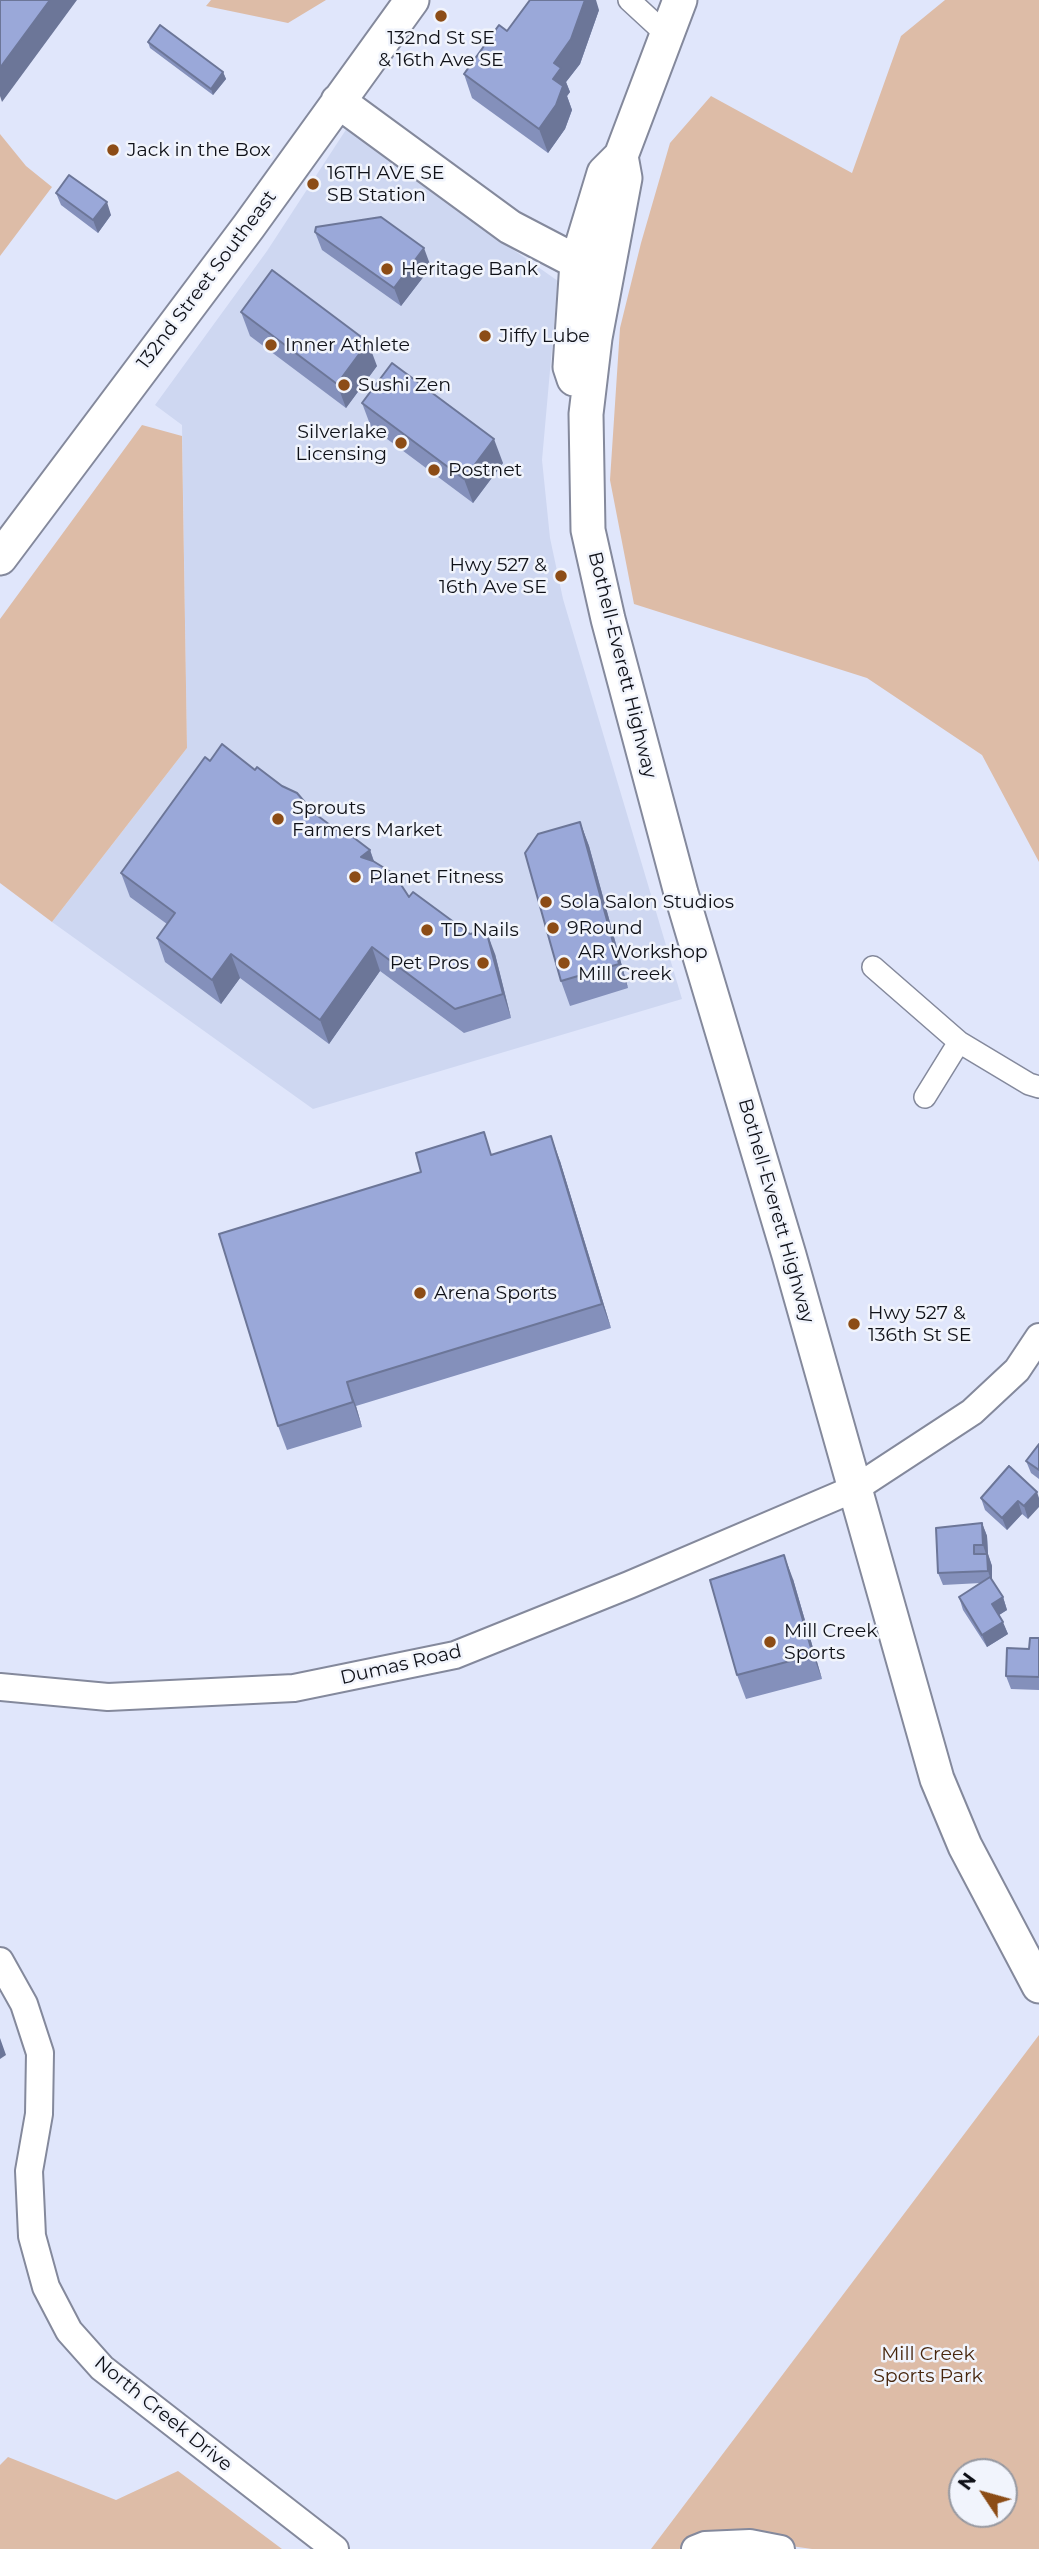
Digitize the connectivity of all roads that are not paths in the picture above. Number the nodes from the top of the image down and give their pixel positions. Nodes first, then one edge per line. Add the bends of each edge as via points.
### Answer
1 (412, 0) edge
2 (629, 0) edge
3 (680, 0) edge
4 (668, 36) junction
5 (338, 101) junction
6 (621, 156) junction
7 (577, 262) junction
8 (595, 338) junction
9 (586, 414) junction
10 (0, 558) edge
11 (873, 967) dead end
12 (959, 1042) junction
13 (1039, 1087) edge
14 (925, 1097) dead end
15 (1039, 1337) edge
16 (856, 1488) junction
17 (0, 1687) edge
18 (0, 1961) edge
19 (1039, 1986) edge
20 (334, 2549) edge
21 (695, 2549) edge
22 (781, 2549) edge

1 - 5 main road, 132nd Street Southeast
2 - 4 street
3 - 4 main road, Bothell-Everett Highway
4 - 6 main road, Bothell-Everett Highway
5 - 7 main road via 510,227
5 - 10 main road, 132nd Street Southeast
6 - 7 main road, Bothell-Everett Highway via 604,173
6 - 8 main road, Bothell-Everett Highway via 625,178
7 - 8 main road
7 - 9 main road, Bothell-Everett Highway via 570,367
8 - 9 main road, Bothell-Everett Highway
9 - 16 main road, Bothell-Everett Highway via 588,530 612,632 681,893
11 - 12 street
12 - 13 street
12 - 14 street
15 - 16 street, Dumas Road via 1017,1370 972,1412
16 - 17 street, Dumas Road via 454,1655 294,1688 108,1697
16 - 19 main road, Bothell-Everett Highway via 937,1779 965,1846
18 - 20 street, North Creek Drive via 24,2004 40,2053 39,2114 29,2171 32,2236 46,2287 69,2331 102,2368
21 - 22 street via 750,2543

